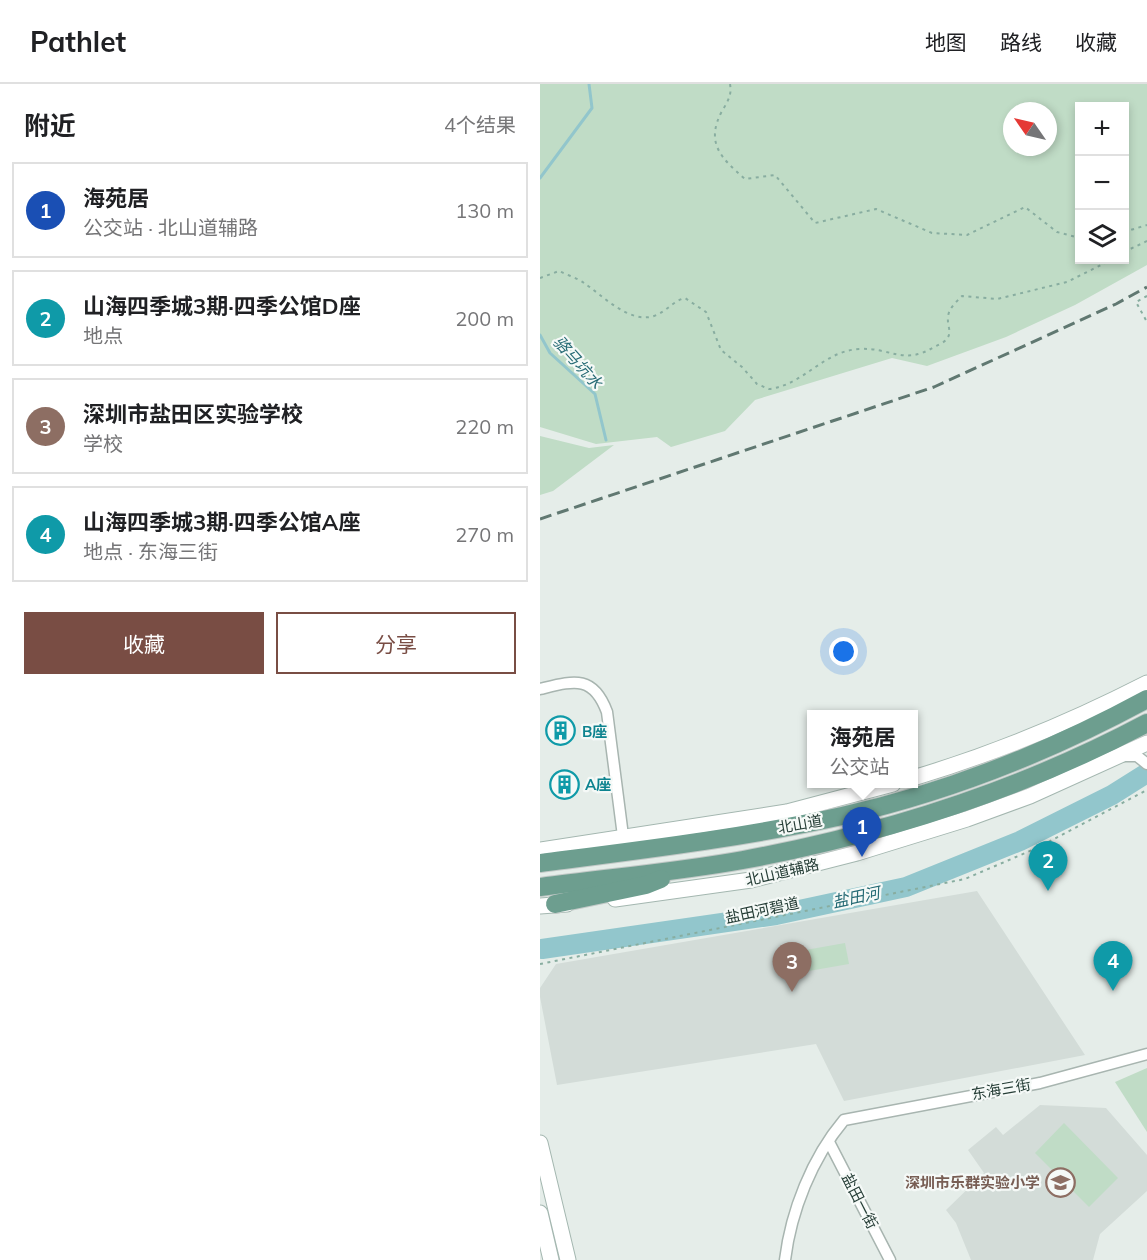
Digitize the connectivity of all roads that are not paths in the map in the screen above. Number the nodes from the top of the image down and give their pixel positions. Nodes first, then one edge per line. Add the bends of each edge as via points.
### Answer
1 (1147, 683) edge
2 (540, 689) edge
3 (1118, 698) junction
4 (1147, 699) edge
5 (1115, 717) junction
6 (1147, 723) edge
7 (1147, 743) edge
8 (1124, 756) junction
9 (1146, 762) edge
10 (918, 776) edge
11 (879, 788) edge
12 (789, 819) junction
13 (623, 836) junction
14 (540, 850) edge
15 (540, 863) edge
16 (697, 866) junction
17 (540, 887) edge
18 (548, 905) edge
19 (1147, 1054) edge
20 (829, 1142) junction
21 (540, 1143) edge
22 (540, 1213) edge
23 (551, 1260) edge
24 (568, 1260) edge
25 (785, 1260) edge
26 (890, 1260) edge

1 - 3 street
2 - 13 street via 583,682 602,699
3 - 5 street
3 - 10 street via 1030,739
4 - 5 main road, 北山道
5 - 12 main road, 北山道 via 952,786 851,814
6 - 16 main road, 北山道 via 1048,770 914,820 741,861
7 - 8 street, 北山道辅路
8 - 9 street via 1137,756
8 - 18 street, 北山道辅路 via 967,819 809,866 751,880
11 - 12 street
12 - 13 street
12 - 15 main road, 北山道 via 678,845
13 - 14 street
16 - 17 main road, 北山道
16 - 18 main road via 646,885
19 - 20 street, 东海三街 via 1040,1083 853,1116 844,1120
20 - 25 street via 803,1191
20 - 26 street, 盐田一街
21 - 24 street
22 - 23 street

